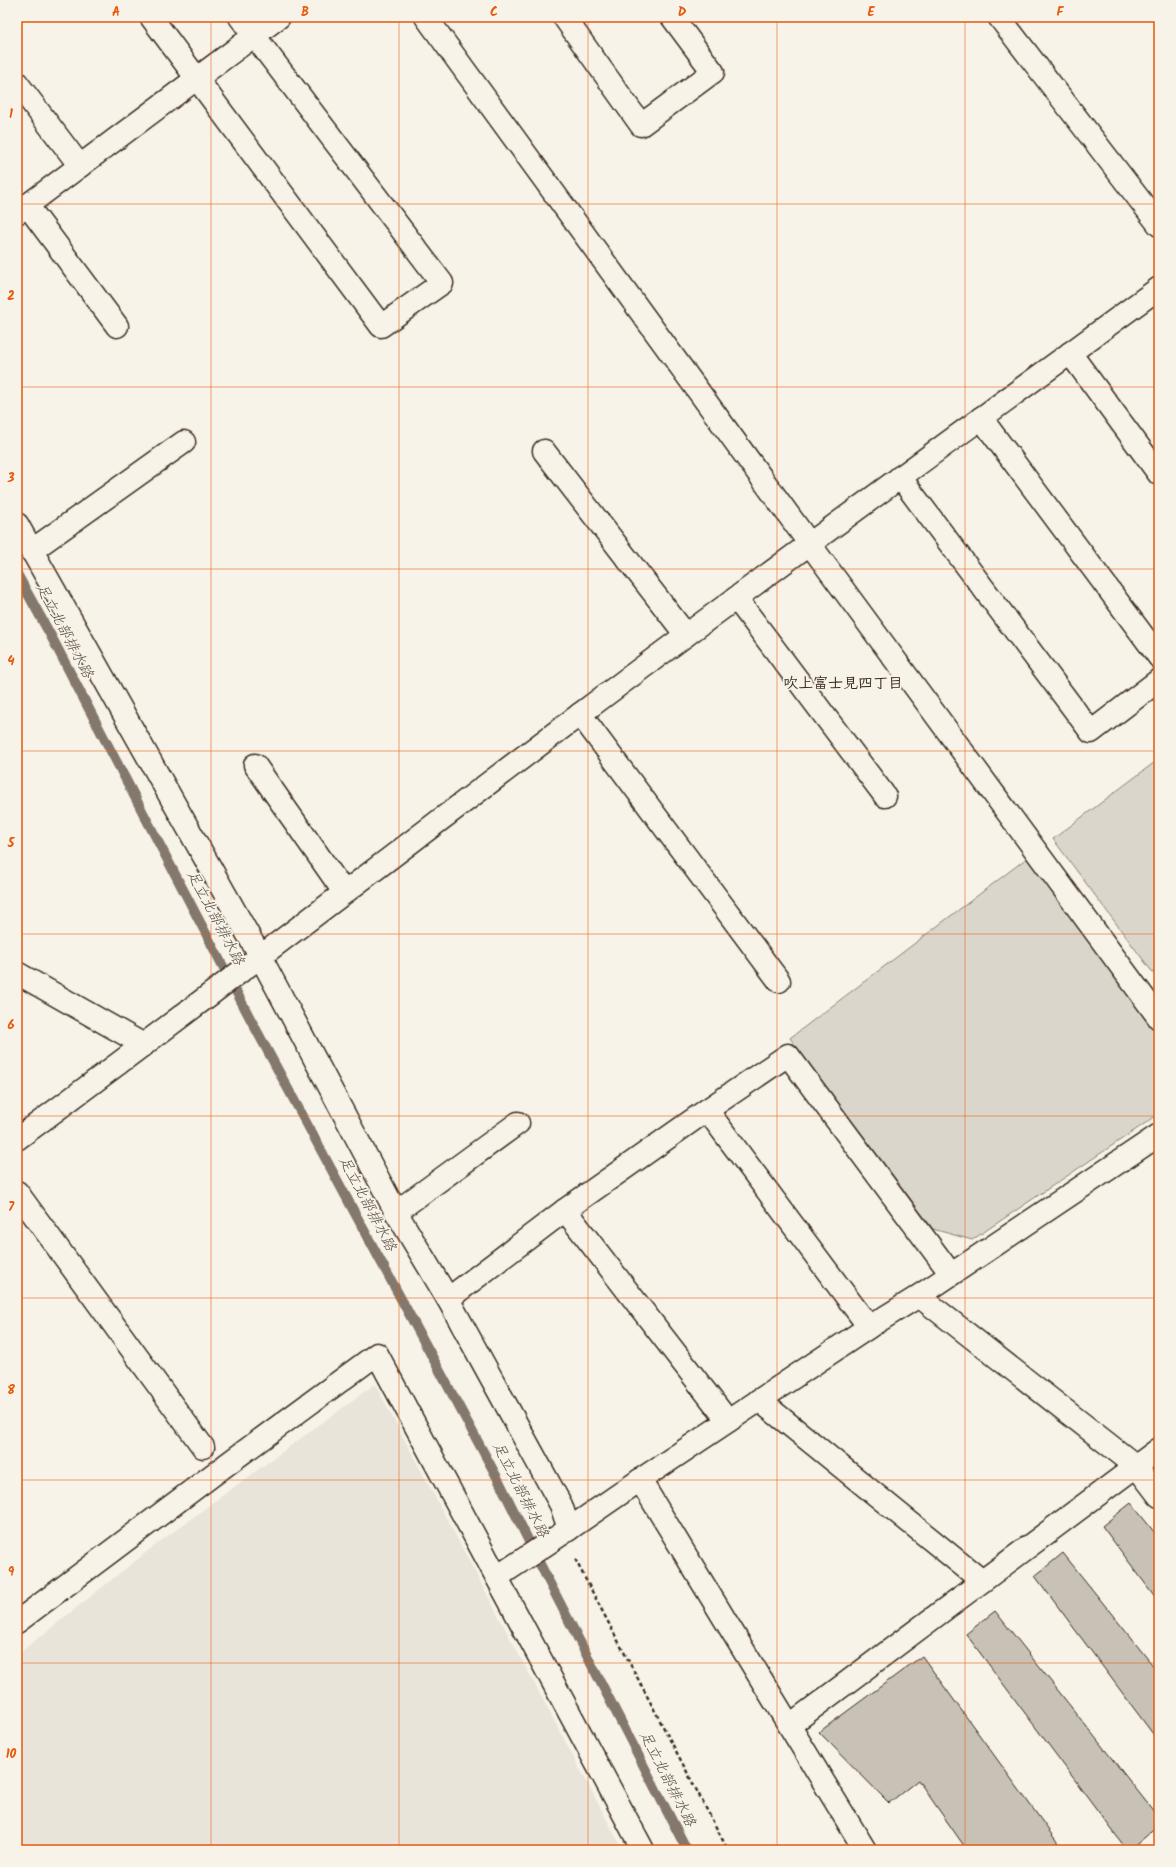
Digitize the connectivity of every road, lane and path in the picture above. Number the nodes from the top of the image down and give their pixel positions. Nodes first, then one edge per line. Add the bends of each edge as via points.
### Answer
1 (151, 17) edge
2 (240, 17) edge
3 (280, 17) edge
4 (426, 17) edge
5 (564, 17) edge
6 (672, 17) edge
7 (999, 17) edge
8 (255, 36) junction
9 (197, 78) junction
10 (17, 83) edge
11 (80, 166) junction
12 (22, 209) edge
13 (1159, 225) edge
14 (1157, 294) edge
15 (117, 326) dead end
16 (1070, 353) junction
17 (981, 418) junction
18 (184, 442) dead end
19 (544, 451) dead end
20 (1159, 474) edge
21 (900, 477) junction
22 (17, 524) edge
23 (809, 543) junction
24 (31, 551) junction
25 (736, 598) junction
26 (686, 635) junction
27 (1159, 656) edge
28 (1159, 680) edge
29 (580, 714) junction
30 (255, 765) dead end
31 (886, 796) dead end
32 (344, 892) junction
33 (260, 956) junction
34 (17, 973) edge
35 (779, 981) dead end
36 (1159, 1018) edge
37 (144, 1045) junction
38 (707, 1110) junction
39 (518, 1123) dead end
40 (1159, 1135) edge
41 (17, 1139) edge
42 (17, 1192) edge
43 (565, 1210) junction
44 (396, 1212) junction
45 (951, 1274) junction
46 (919, 1296) junction
47 (448, 1299) junction
48 (869, 1327) junction
49 (759, 1400) junction
50 (728, 1421) junction
51 (203, 1447) dead end
52 (1159, 1449) edge
53 (1136, 1466) junction
54 (640, 1480) junction
55 (1159, 1496) edge
56 (566, 1531) junction
57 (497, 1577) junction
58 (982, 1581) junction
59 (17, 1622) edge
60 (790, 1725) junction
61 (643, 1850) edge
62 (728, 1850) edge
63 (866, 1850) edge

1 - 9 street
2 - 8 street
3 - 8 street
4 - 23 street
5 - 6 street via 641,125 713,72
7 - 13 street
8 - 9 street
8 - 9 street via 442,283 381,326
9 - 11 street
10 - 11 street
11 - 12 street
12 - 15 street
14 - 16 street
16 - 17 street
16 - 20 street
17 - 21 street
17 - 27 street
18 - 24 street
19 - 26 street
21 - 23 street
21 - 28 street via 1091,732
22 - 24 street
23 - 25 street
23 - 36 street
24 - 33 street
25 - 26 street
25 - 31 street
26 - 29 street
29 - 32 street
29 - 35 street
30 - 32 street
32 - 33 street
33 - 37 street
33 - 44 street
34 - 37 street
37 - 41 street
38 - 43 street
38 - 45 street via 788,1055
38 - 48 street
39 - 44 street
40 - 45 street
42 - 51 street
43 - 47 street
43 - 50 street
44 - 47 street
45 - 46 street
46 - 48 street
46 - 53 street
47 - 56 street via 561,1505
48 - 49 street
49 - 50 street
49 - 58 street
50 - 54 street
52 - 53 street
53 - 55 street
53 - 58 street
54 - 56 street
54 - 60 street
56 - 57 street
56 - 62 path
57 - 59 street via 378,1354
57 - 61 street
58 - 60 street
60 - 63 street

